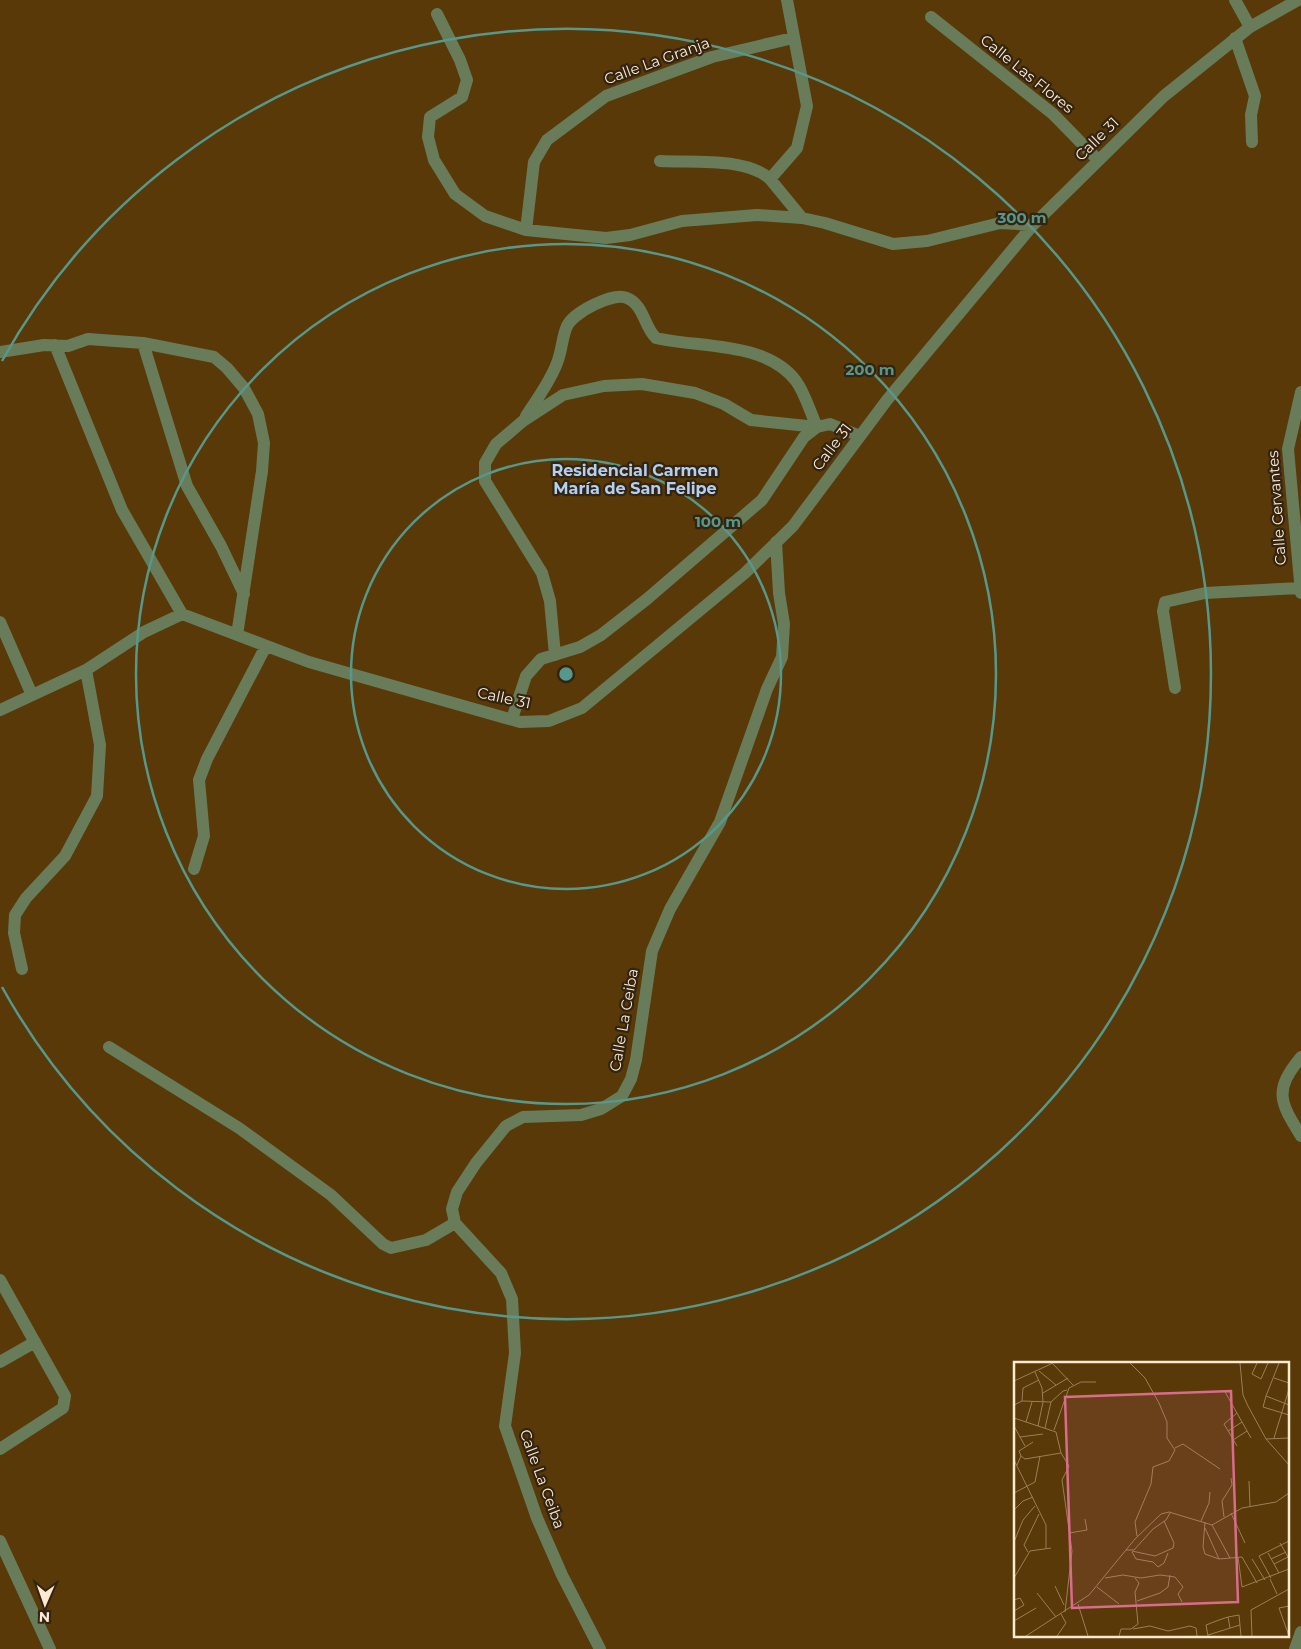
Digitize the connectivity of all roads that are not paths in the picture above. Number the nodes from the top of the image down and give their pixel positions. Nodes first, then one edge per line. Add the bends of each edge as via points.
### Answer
1 (787, 0) edge
2 (1235, 0) edge
3 (1298, 0) edge
4 (437, 14) dead end
5 (931, 18) dead end
6 (1250, 27) junction
7 (793, 38) junction
8 (1235, 38) junction
9 (1252, 142) dead end
10 (1098, 160) junction
11 (660, 161) dead end
12 (770, 179) junction
13 (802, 218) junction
14 (1033, 225) junction
15 (526, 230) junction
16 (143, 343) junction
17 (55, 345) junction
18 (0, 352) edge
19 (1301, 392) edge
20 (523, 421) junction
21 (817, 427) junction
22 (860, 436) junction
23 (776, 542) junction
24 (1301, 590) edge
25 (244, 594) junction
26 (182, 614) junction
27 (0, 622) edge
28 (236, 635) junction
29 (266, 646) junction
30 (555, 655) junction
31 (86, 670) junction
32 (1175, 688) dead end
33 (32, 695) junction
34 (0, 710) edge
35 (512, 719) junction
36 (194, 869) dead end
37 (22, 969) dead end
38 (109, 1047) dead end
39 (1301, 1057) edge
40 (1301, 1136) edge
41 (455, 1223) junction
42 (0, 1280) edge
43 (35, 1342) junction
44 (0, 1362) edge
45 (0, 1449) edge
46 (0, 1541) edge
47 (1301, 1632) edge
48 (50, 1649) edge
49 (600, 1649) edge
50 (1295, 1649) edge

1 - 7 street
2 - 6 street
3 - 6 street, Calle 31
4 - 15 street via 467,80 462,96 430,117 428,138 434,160 455,194 485,216
5 - 10 street, Calle Las Flores via 1053,114
6 - 8 street, Calle 31
7 - 12 street via 807,106 797,148
7 - 15 street, Calle La Granja via 712,57 606,96 547,140 534,162
8 - 9 street via 1255,96 1250,114
8 - 10 street, Calle 31 via 1164,96
10 - 14 street, Calle 31
11 - 12 street via 734,164 762,172
12 - 13 street
13 - 14 street via 893,244 927,241 1000,223
13 - 15 street via 757,215 682,221 606,238
14 - 22 street, Calle 31
16 - 17 street via 88,339 68,346
16 - 25 street via 187,486
16 - 25 street via 214,358 244,388 258,414 264,442 262,471
17 - 18 street
17 - 26 street via 122,510
19 - 24 street, Calle Cervantes via 1288,449
20 - 21 street via 563,395 604,386 642,384 694,393 724,404 751,420
20 - 21 street via 557,363 568,325 577,314 592,306 621,297 637,305 656,338 723,347 763,357 784,368 797,382
20 - 30 street via 496,444 485,463 485,481 542,573 550,601
21 - 22 street via 830,424
21 - 30 street via 804,437 762,500 600,635 580,647
22 - 23 street, Calle 31 via 793,526
23 - 35 street, Calle 31 via 745,573 582,708 549,721 520,722
23 - 41 street, Calle La Ceiba via 784,624 782,657 720,822 670,909 652,951 631,1079 622,1096 601,1109 581,1115 523,1117 506,1126 457,1192 452,1209
24 - 32 street via 1205,593 1165,602 1163,611
25 - 28 street
26 - 28 street, Calle 31
26 - 31 street via 144,632
27 - 33 street
28 - 29 street, Calle 31
29 - 35 street, Calle 31 via 309,662
29 - 36 street via 199,780 204,836
30 - 35 street via 541,659 526,676
31 - 33 street
31 - 37 street via 100,745 97,796 65,856 26,898 15,915 14,932
33 - 34 street
38 - 41 street via 239,1128 331,1195 391,1248 426,1240
39 - 40 street via 1283,1084 1284,1107
41 - 49 street, Calle La Ceiba via 501,1273 512,1299 515,1353 505,1426 537,1518
42 - 43 street
43 - 44 street
43 - 45 street via 64,1396 63,1408
46 - 48 street
47 - 50 street

